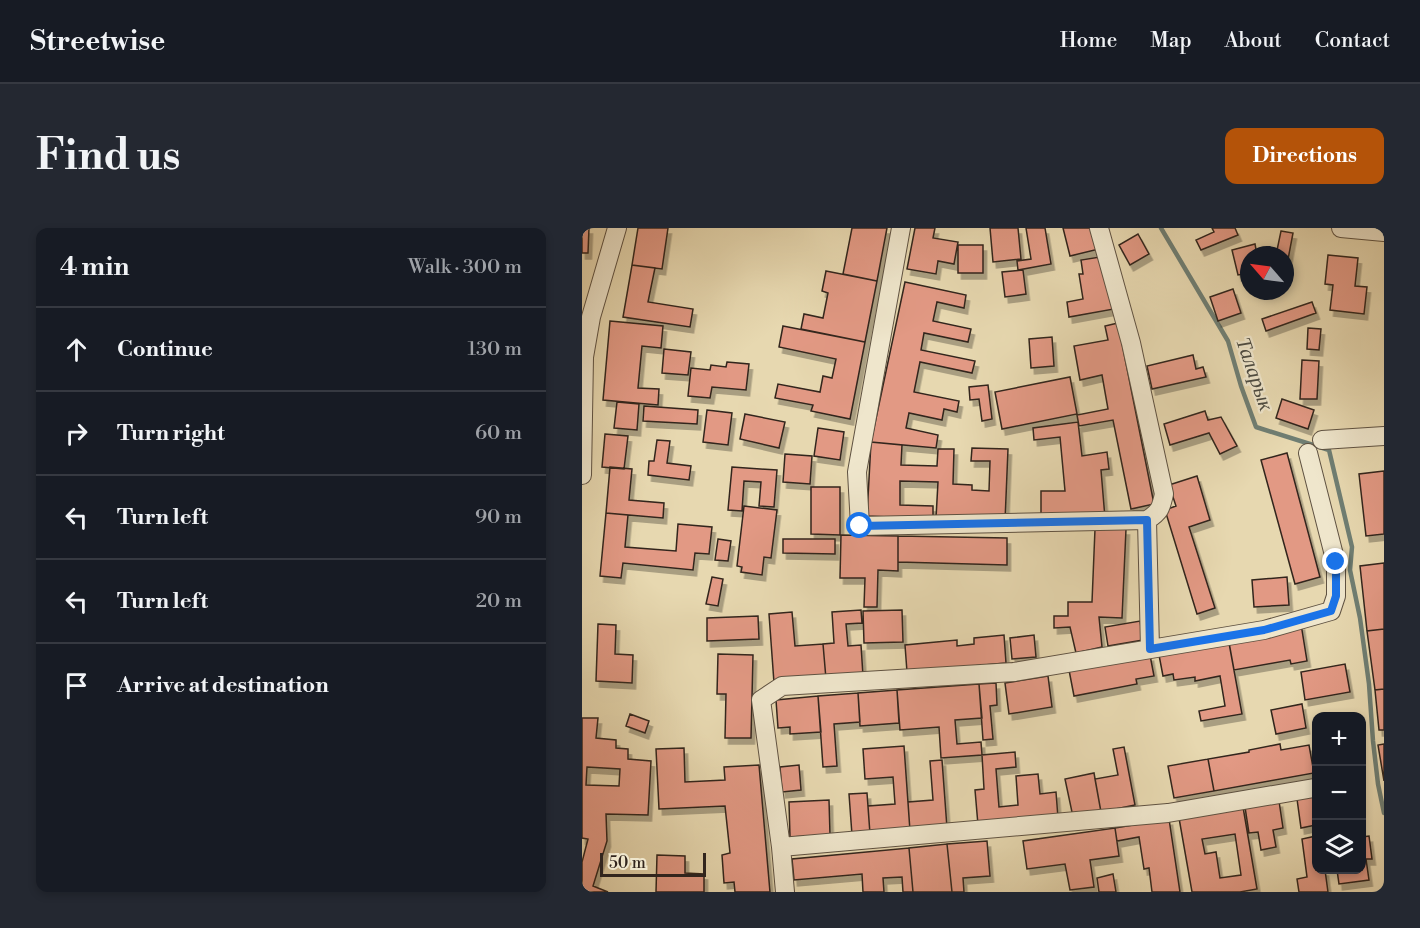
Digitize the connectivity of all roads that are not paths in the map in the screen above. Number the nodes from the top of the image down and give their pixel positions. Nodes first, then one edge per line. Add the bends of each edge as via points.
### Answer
1 (617, 228) edge
2 (901, 228) edge
3 (1099, 228) edge
4 (1341, 228) edge
5 (1384, 232) edge
6 (1384, 436) edge
7 (1322, 440) dead end
8 (1308, 453) dead end
9 (582, 475) edge
10 (1147, 520) junction
11 (1150, 649) junction
12 (1312, 788) edge
13 (781, 847) junction
14 (785, 892) edge

1 - 9 street via 591,317 584,357
2 - 10 street via 857,472 860,526
3 - 10 street via 1131,342 1164,494 1161,509
4 - 5 street
6 - 7 street
8 - 11 street via 1336,562 1336,596 1331,611 1264,630
10 - 11 street
11 - 13 street via 1014,672 782,686 761,700
12 - 13 street via 1168,813
13 - 14 street

